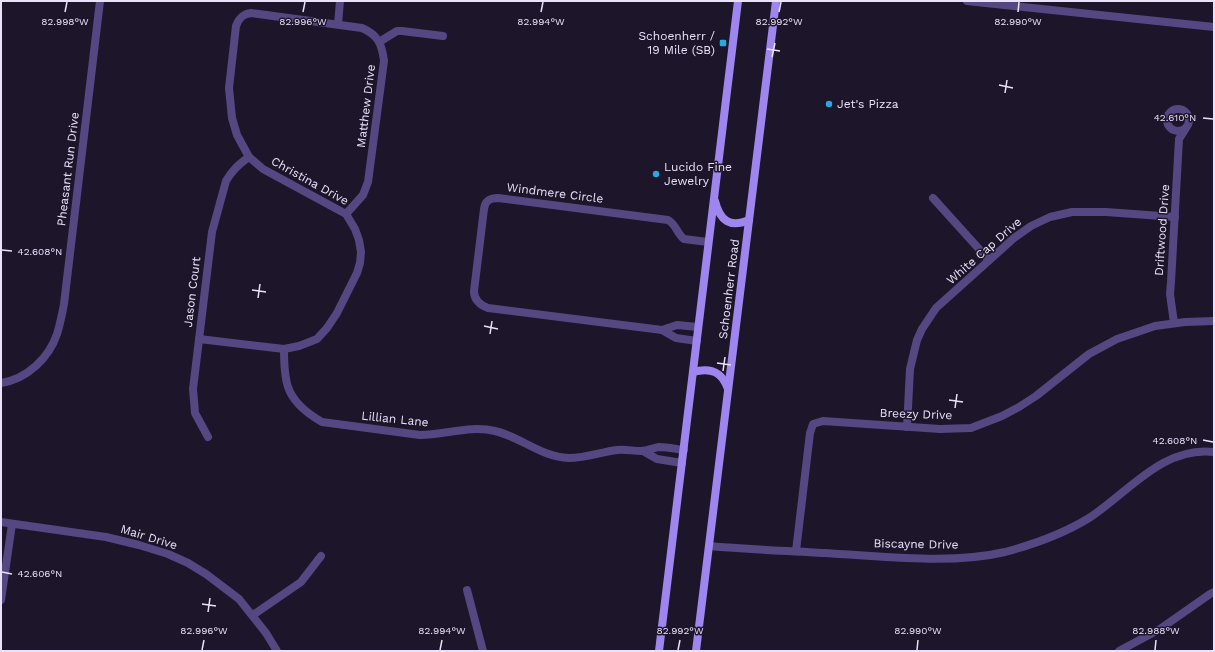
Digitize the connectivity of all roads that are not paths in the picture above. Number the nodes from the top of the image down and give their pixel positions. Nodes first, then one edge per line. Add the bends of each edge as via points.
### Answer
1 (100, 1) edge
2 (340, 1) edge
3 (738, 1) edge
4 (776, 1) edge
5 (967, 1) edge
6 (338, 24) junction
7 (1214, 27) edge
8 (443, 36) dead end
9 (379, 42) junction
10 (1186, 128) junction
11 (1171, 130) junction
12 (1179, 139) junction
13 (249, 156) junction
14 (933, 198) dead end
15 (714, 199) junction
16 (346, 214) junction
17 (1175, 217) junction
18 (749, 220) junction
19 (708, 242) junction
20 (989, 260) junction
21 (1214, 321) edge
22 (1174, 323) junction
23 (698, 327) junction
24 (662, 330) junction
25 (199, 339) junction
26 (697, 341) junction
27 (284, 349) junction
28 (693, 372) junction
29 (1, 382) edge
30 (728, 390) junction
31 (907, 427) junction
32 (208, 437) dead end
33 (684, 450) junction
34 (643, 451) junction
35 (1214, 452) edge
36 (682, 463) junction
37 (1, 522) edge
38 (12, 524) junction
39 (709, 546) junction
40 (796, 551) junction
41 (321, 556) dead end
42 (467, 590) dead end
43 (1214, 592) edge
44 (1, 600) edge
45 (253, 615) junction
46 (277, 651) edge
47 (484, 651) edge
48 (659, 651) edge
49 (696, 651) edge
50 (1119, 651) edge

1 - 29 street, Pheasant Run Drive via 60,324 53,343 30,372
2 - 6 street
3 - 15 main road
4 - 18 main road, Schoenherr Road
5 - 7 street
6 - 9 street via 362,28 371,32
6 - 13 street, Christina Drive via 251,13 241,16 238,21 229,88 230,106 237,135
8 - 9 street via 397,31
9 - 16 street, Matthew Drive via 384,61 368,182 363,195
10 - 11 street via 1179,131
10 - 11 street via 1189,122 1188,115 1183,110 1175,109 1167,116
10 - 12 street, Driftwood Drive
11 - 12 street
12 - 17 street, Driftwood Drive
13 - 16 street, Christina Drive via 273,175
13 - 25 street, Jason Court via 230,173 214,222
14 - 20 street
15 - 18 main road via 719,214 726,221 738,224
15 - 19 main road
16 - 27 street, Christina Drive via 359,240 357,273 337,313 317,339
17 - 20 street, White Cap Drive via 1072,212 1050,217 1031,226
17 - 22 street, Driftwood Drive via 1170,294
18 - 30 main road, Schoenherr Road
19 - 23 main road
19 - 24 street, Windmere Circle via 684,239 668,220 498,198 486,201 474,291 475,299 480,304 488,308
20 - 31 street, White Cap Drive via 936,308 922,329 910,369
21 - 22 street, Breezy Drive
22 - 31 street, Breezy Drive via 1136,332 1100,347 1019,407 972,428
23 - 24 street, Windmere Circle via 677,325
23 - 26 main road
24 - 26 street, Windmere Circle via 676,338
25 - 27 street, Christina Drive
25 - 32 street, Jason Court via 193,399 195,413
26 - 28 main road
27 - 34 street, Lillian Lane via 288,387 302,406 322,422 420,435 468,429 496,431 541,452 568,458 582,458 617,450
28 - 30 main road via 714,372 722,378
28 - 33 main road
30 - 39 main road, Schoenherr Road
31 - 40 street, Breezy Drive via 823,421 813,424
33 - 34 street, Lillian Lane via 658,447
33 - 36 main road
34 - 36 street, Lillian Lane via 657,459
35 - 40 street, Biscayne Drive via 1189,453 1170,459 1074,527 1036,543 988,556 932,559
36 - 48 main road
37 - 38 street, Mair Drive
38 - 44 street
38 - 45 street, Mair Drive via 106,537 168,554 211,578 239,599
39 - 40 street, Biscayne Drive
39 - 49 main road, Schoenherr Road
41 - 45 street via 302,582
42 - 47 street
43 - 50 street via 1160,629
45 - 46 street, Mair Drive

